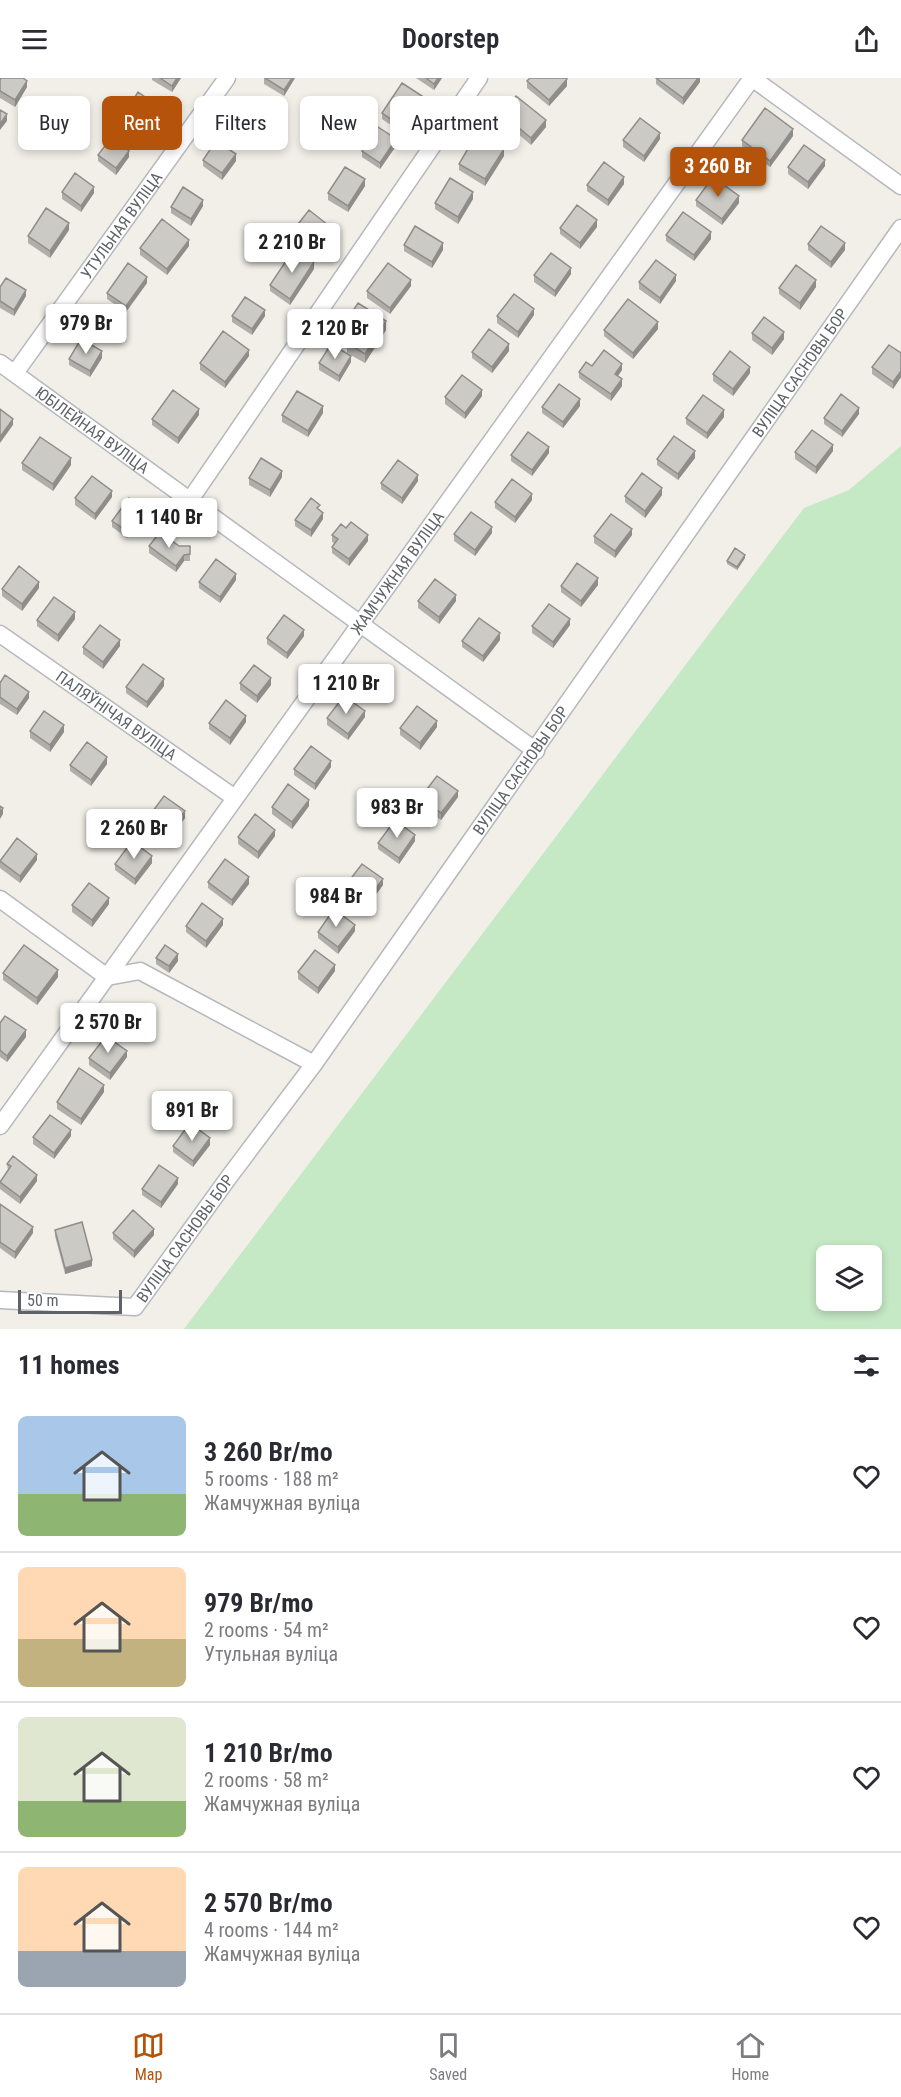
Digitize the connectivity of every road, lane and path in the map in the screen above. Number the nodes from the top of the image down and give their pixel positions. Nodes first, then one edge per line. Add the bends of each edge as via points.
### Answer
1 (227, 78) edge
2 (479, 78) edge
3 (752, 78) edge
4 (901, 186) edge
5 (901, 228) edge
6 (0, 363) edge
7 (15, 373) junction
8 (190, 500) junction
9 (359, 623) junction
10 (0, 634) edge
11 (536, 751) junction
12 (235, 798) junction
13 (0, 899) edge
14 (106, 977) junction
15 (314, 1064) junction
16 (0, 1126) edge
17 (0, 1300) edge

1 - 7 street, УТУЛЬНАЯ ВУЛІЦА
2 - 8 street
3 - 4 street
3 - 9 street, ЖАМЧУЖНАЯ ВУЛІЦА
5 - 11 street, ВУЛІЦА САСНОВЫ БОР
6 - 7 street, ЮБІЛЕЙНАЯ ВУЛІЦА
7 - 8 street, ЮБІЛЕЙНАЯ ВУЛІЦА
8 - 9 street, ЮБІЛЕЙНАЯ ВУЛІЦА
9 - 11 street, ЮБІЛЕЙНАЯ ВУЛІЦА
9 - 12 street, ЖАМЧУЖНАЯ ВУЛІЦА
10 - 12 street, ПАЛЯЎНІЧАЯ ВУЛІЦА
11 - 15 street, ВУЛІЦА САСНОВЫ БОР
12 - 14 street, ЖАМЧУЖНАЯ ВУЛІЦА
13 - 14 street
14 - 15 street via 140,971
14 - 16 street, ЖАМЧУЖНАЯ ВУЛІЦА
15 - 17 street, ВУЛІЦА САСНОВЫ БОР via 135,1307

